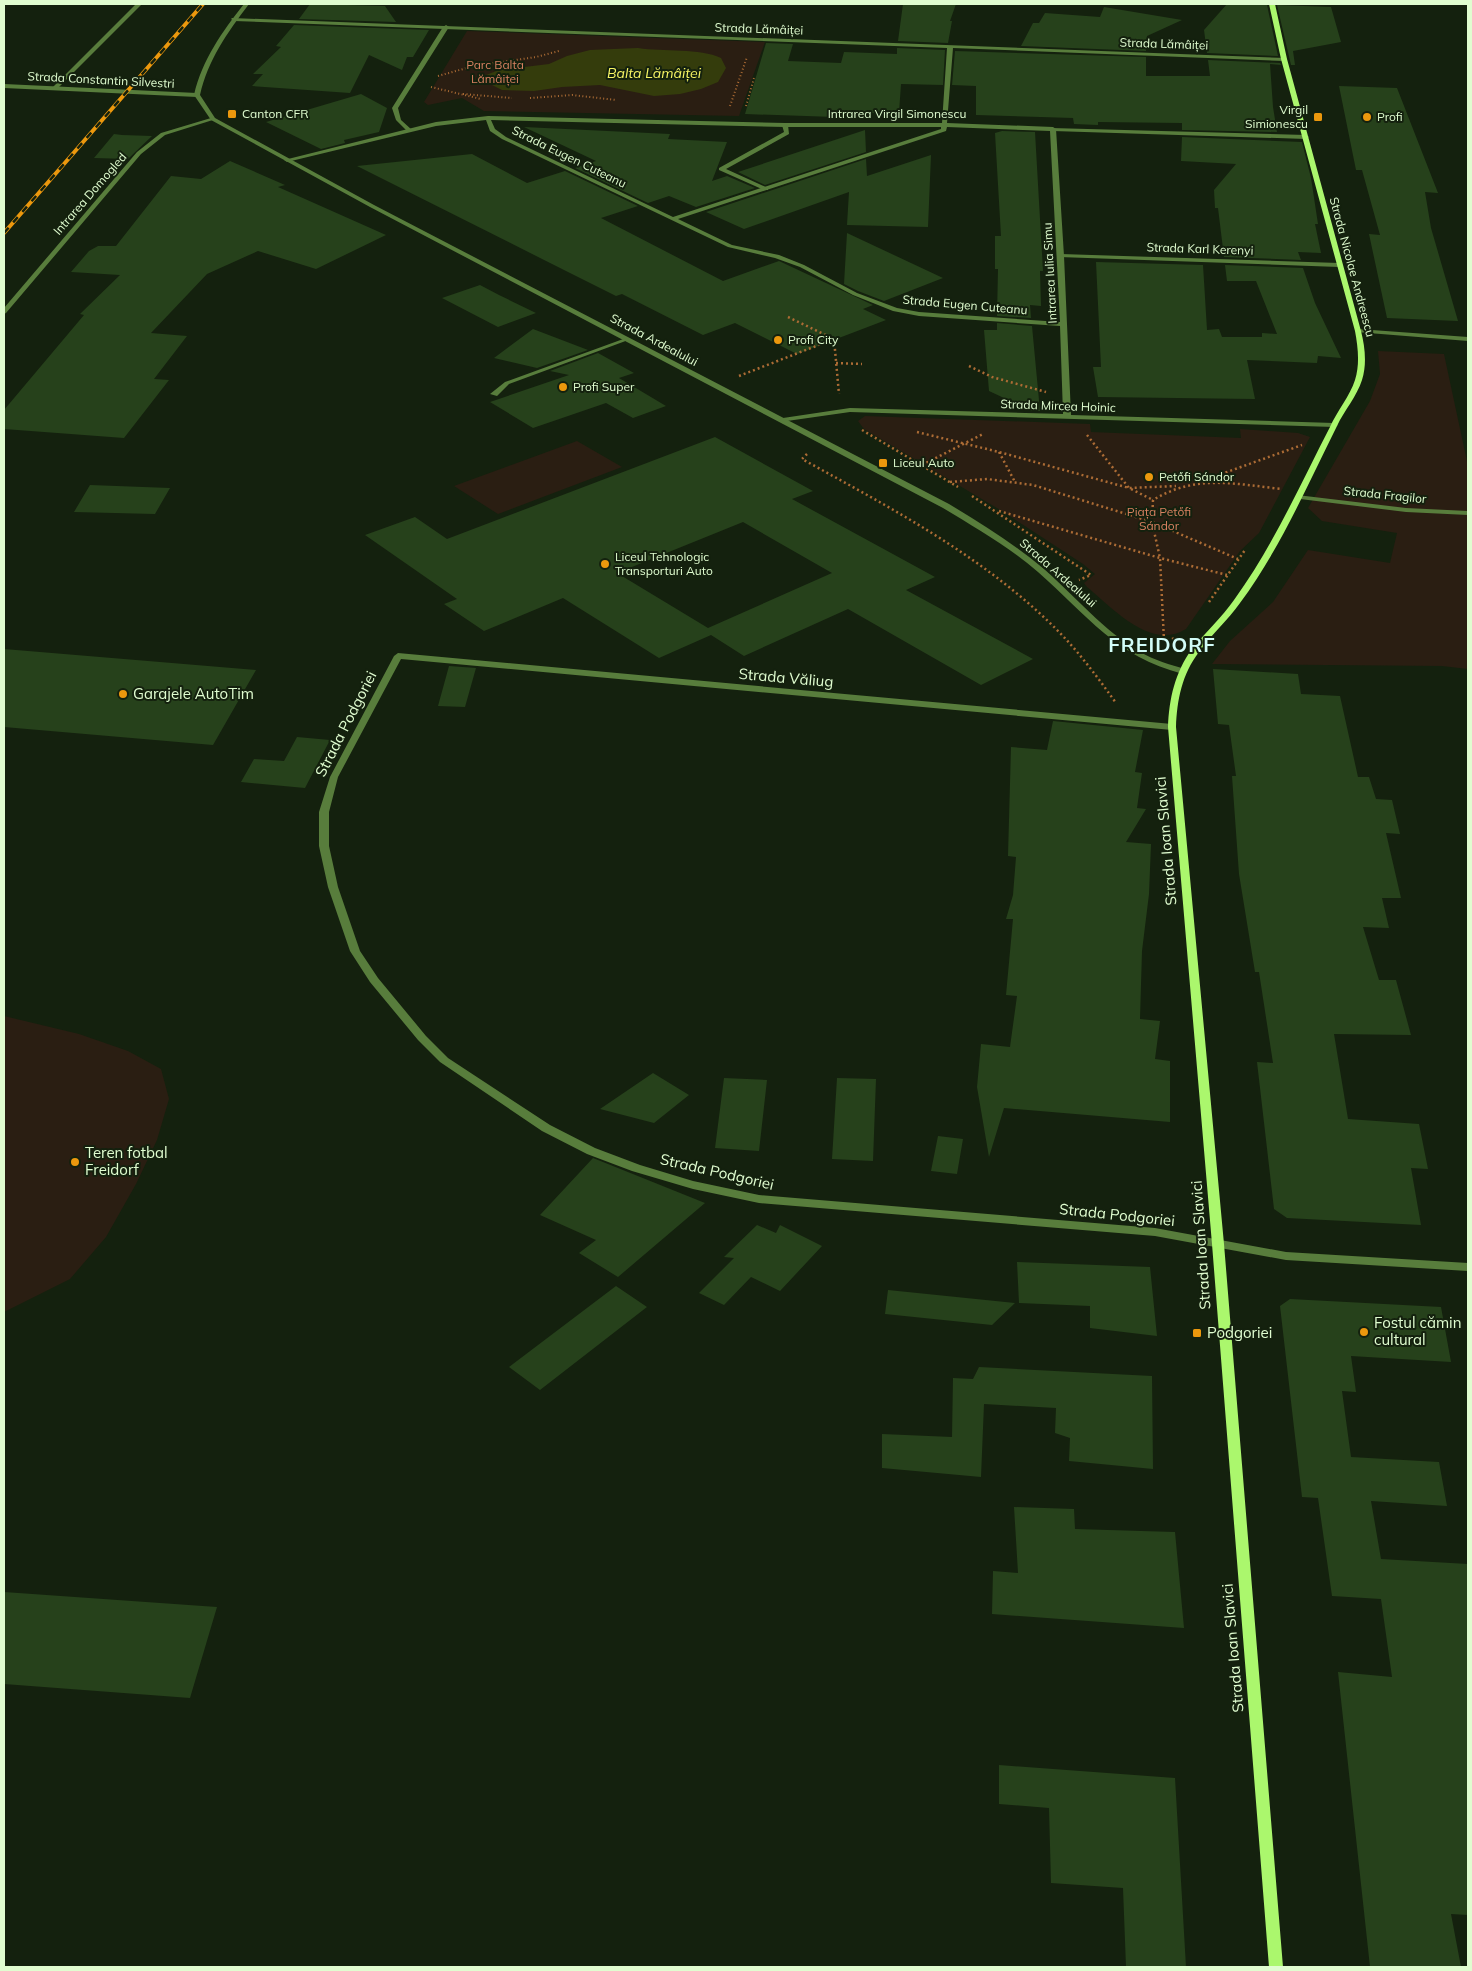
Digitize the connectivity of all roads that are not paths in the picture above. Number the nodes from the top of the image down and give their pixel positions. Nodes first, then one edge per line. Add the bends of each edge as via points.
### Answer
1 (139, 4) edge
2 (246, 4) edge
3 (1272, 4) edge
4 (234, 19) junction
5 (446, 27) junction
6 (950, 46) junction
7 (1284, 58) junction
8 (4, 86) edge
9 (54, 88) junction
10 (197, 95) junction
11 (488, 118) junction
12 (213, 119) junction
13 (785, 125) junction
14 (944, 125) junction
15 (1053, 128) junction
16 (409, 130) junction
17 (1306, 137) junction
18 (286, 160) junction
19 (766, 189) junction
20 (672, 219) junction
21 (1061, 256) junction
22 (1339, 265) junction
23 (4, 312) edge
24 (1064, 324) junction
25 (1358, 331) junction
26 (628, 339) junction
27 (1468, 339) edge
28 (494, 394) dead end
29 (1067, 417) junction
30 (783, 420) junction
31 (1334, 425) junction
32 (1300, 498) junction
33 (1468, 513) edge
34 (398, 656) joint
35 (1183, 671) junction
36 (1172, 727) junction
37 (1218, 1244) junction
38 (1468, 1267) edge
39 (1276, 1967) edge

1 - 9 street
2 - 4 street
3 - 7 main road, Strada Nicolae Andreescu
4 - 5 street, Strada Lămâiței
4 - 10 street via 205,64
5 - 6 street, Strada Lămâiței
5 - 16 street via 395,108 398,119
6 - 7 street, Strada Lămâiței
6 - 14 street
7 - 17 main road, Strada Nicolae Andreescu
8 - 9 street, Strada Constantin Silvestri
9 - 10 street, Strada Constantin Silvestri
10 - 12 street, Strada Ardealului
11 - 13 street, Intrarea Virgil Simonescu
11 - 16 street
11 - 20 street, Strada Eugen Cuteanu via 492,130 504,138
12 - 18 street, Strada Ardealului
12 - 23 street, Intrarea Domogled via 163,134 139,153
13 - 14 street, Intrarea Virgil Simonescu
13 - 19 street via 786,133 721,169
14 - 15 street, Intrarea Virgil Simonescu
14 - 19 street via 944,130 938,134
15 - 17 street, Intrarea Virgil Simonescu
15 - 21 street, Intrarea Iulia Simu
16 - 18 street
17 - 22 main road, Strada Nicolae Andreescu
18 - 26 street, Strada Ardealului
19 - 20 street
20 - 24 street, Strada Eugen Cuteanu via 730,246 777,256 802,266 855,294 895,310
21 - 22 street, Strada Karl Kerenyi
21 - 24 street, Intrarea Iulia Simu
22 - 25 main road, Strada Nicolae Andreescu
24 - 29 street, Intrarea Iulia Simu
25 - 27 street
25 - 31 main road, Strada Nicolae Andreescu via 1361,345 1358,382
26 - 28 street via 507,383
26 - 30 street, Strada Ardealului
29 - 30 street, Strada Mircea Hoinic via 841,411
29 - 31 street, Strada Mircea Hoinic
30 - 35 street, Strada Ardealului via 982,528 1024,557 1132,651
31 - 32 main road, Strada Nicolae Andreescu
32 - 33 street, Strada Fragilor via 1406,510
32 - 35 main road, Strada Nicolae Andreescu via 1237,602 1195,651
34 - 36 street, Strada Văliug
34 - 37 street, Strada Podgoriei via 334,777 324,812 324,846 333,887 355,951 374,980 422,1038 464,1075 546,1128 591,1151 693,1185 759,1199 1155,1232
35 - 36 main road, Strada Ioan Slavici via 1174,702
36 - 37 main road, Strada Ioan Slavici
37 - 38 street, Strada Podgoriei via 1286,1256
37 - 39 main road, Strada Ioan Slavici

